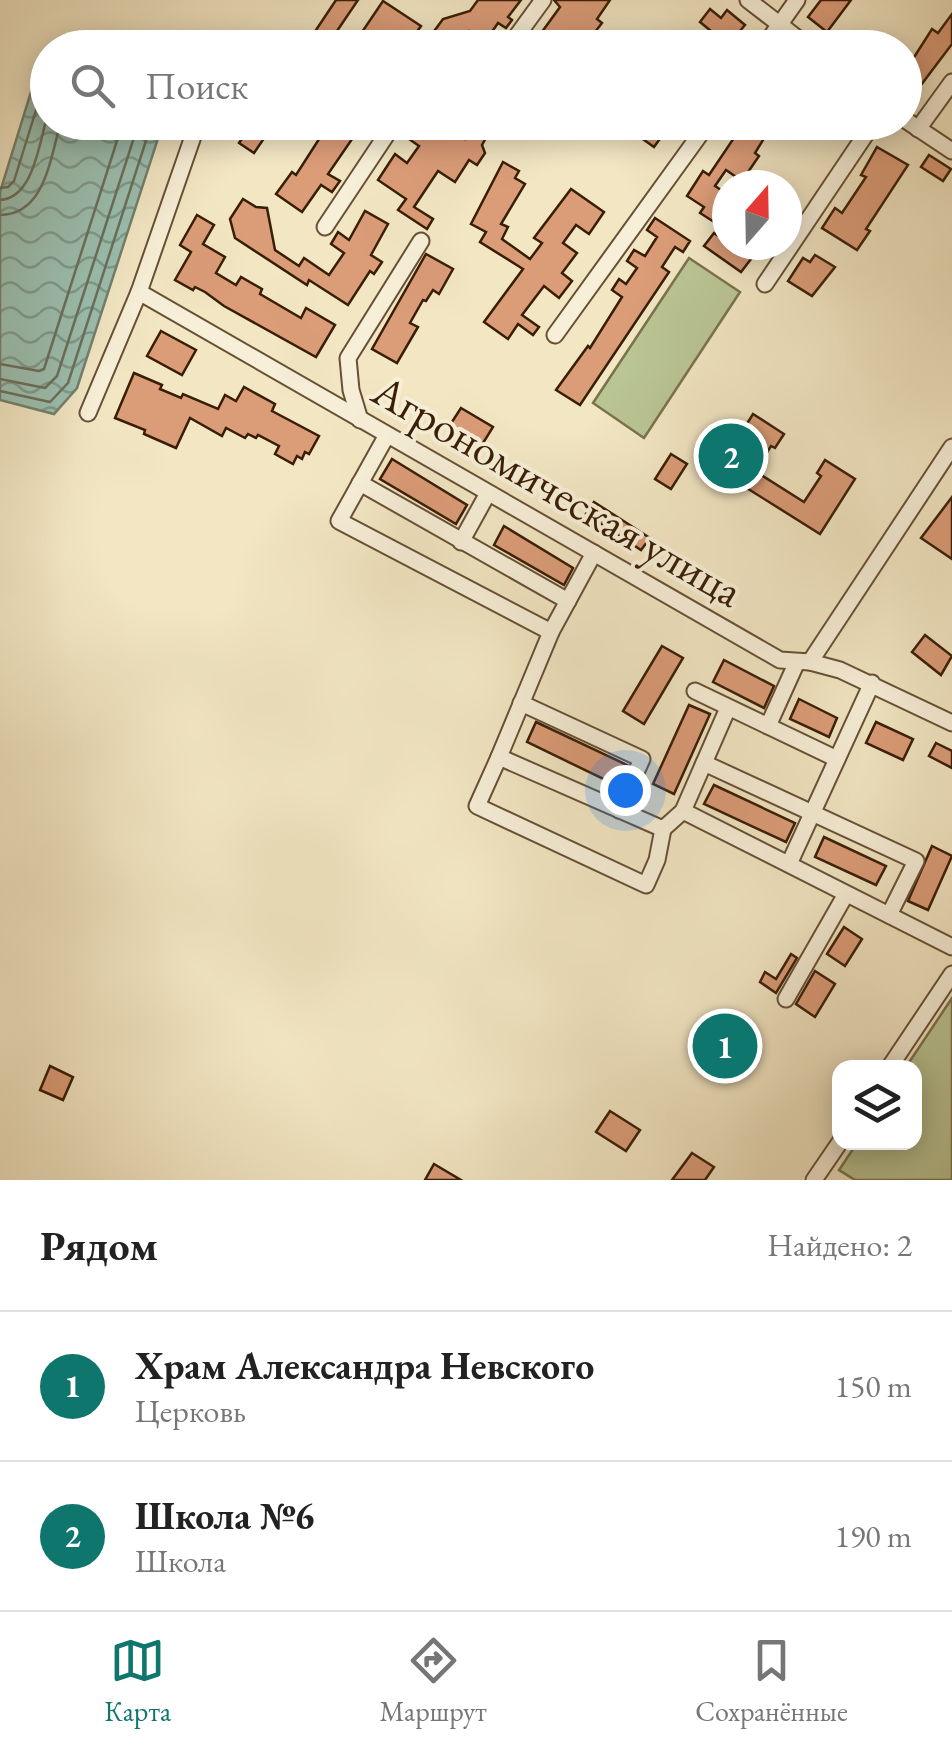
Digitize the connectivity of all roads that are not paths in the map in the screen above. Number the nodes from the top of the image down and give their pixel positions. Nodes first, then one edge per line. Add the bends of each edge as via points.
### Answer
1 (544, 0) edge
2 (748, 0) edge
3 (798, 0) edge
4 (780, 24) junction
5 (522, 30) edge
6 (776, 30) edge
7 (788, 30) edge
8 (952, 82) edge
9 (922, 113) edge
10 (922, 132) edge
11 (192, 140) edge
12 (383, 140) edge
13 (696, 140) edge
14 (862, 140) edge
15 (952, 152) edge
16 (325, 227) dead end
17 (420, 240) dead end
18 (765, 284) dead end
19 (139, 292) junction
20 (555, 335) dead end
21 (88, 414) dead end
22 (360, 420) junction
23 (386, 435) junction
24 (952, 448) edge
25 (360, 484) junction
26 (488, 493) junction
27 (461, 542) junction
28 (594, 554) junction
29 (568, 601) junction
30 (551, 632) junction
31 (803, 663) junction
32 (872, 683) junction
33 (696, 692) dead end
34 (521, 703) junction
35 (728, 708) junction
36 (952, 722) edge
37 (768, 726) junction
38 (499, 757) junction
39 (838, 758) junction
40 (704, 762) junction
41 (619, 810) junction
42 (683, 811) junction
43 (813, 812) junction
44 (662, 829) junction
45 (789, 864) junction
46 (846, 894) junction
47 (890, 915) junction
48 (952, 947) edge
49 (952, 974) edge
50 (786, 998) dead end
51 (894, 1060) edge
52 (835, 1150) edge
53 (814, 1180) edge

1 - 5 street
2 - 4 street
3 - 4 street
4 - 6 street
4 - 7 street
8 - 9 street
10 - 15 street
11 - 19 street
12 - 16 street
13 - 20 street
14 - 18 street
17 - 22 street via 348,358
19 - 21 street
19 - 22 street, Агрономическая улица
22 - 23 street, Агрономическая улица
23 - 25 street
23 - 26 street, Агрономическая улица
24 - 31 street
25 - 27 street
25 - 30 street via 339,521
26 - 27 street
26 - 28 street, Агрономическая улица
27 - 29 street
28 - 29 street
28 - 31 street, Агрономическая улица via 780,660
29 - 30 street
30 - 34 street
31 - 32 street, Агрономическая улица
31 - 37 street
32 - 36 street, Агрономическая улица
32 - 39 street
33 - 35 street
34 - 38 street
34 - 41 street via 642,759
35 - 37 street
35 - 40 street
37 - 39 street
38 - 41 street
38 - 44 street via 477,806 646,885
39 - 43 street
40 - 42 street
40 - 43 street
41 - 44 street
42 - 44 street
42 - 45 street
43 - 45 street
43 - 47 street via 916,860
45 - 46 street
46 - 47 street
46 - 50 street
47 - 48 street
49 - 51 street
52 - 53 street

